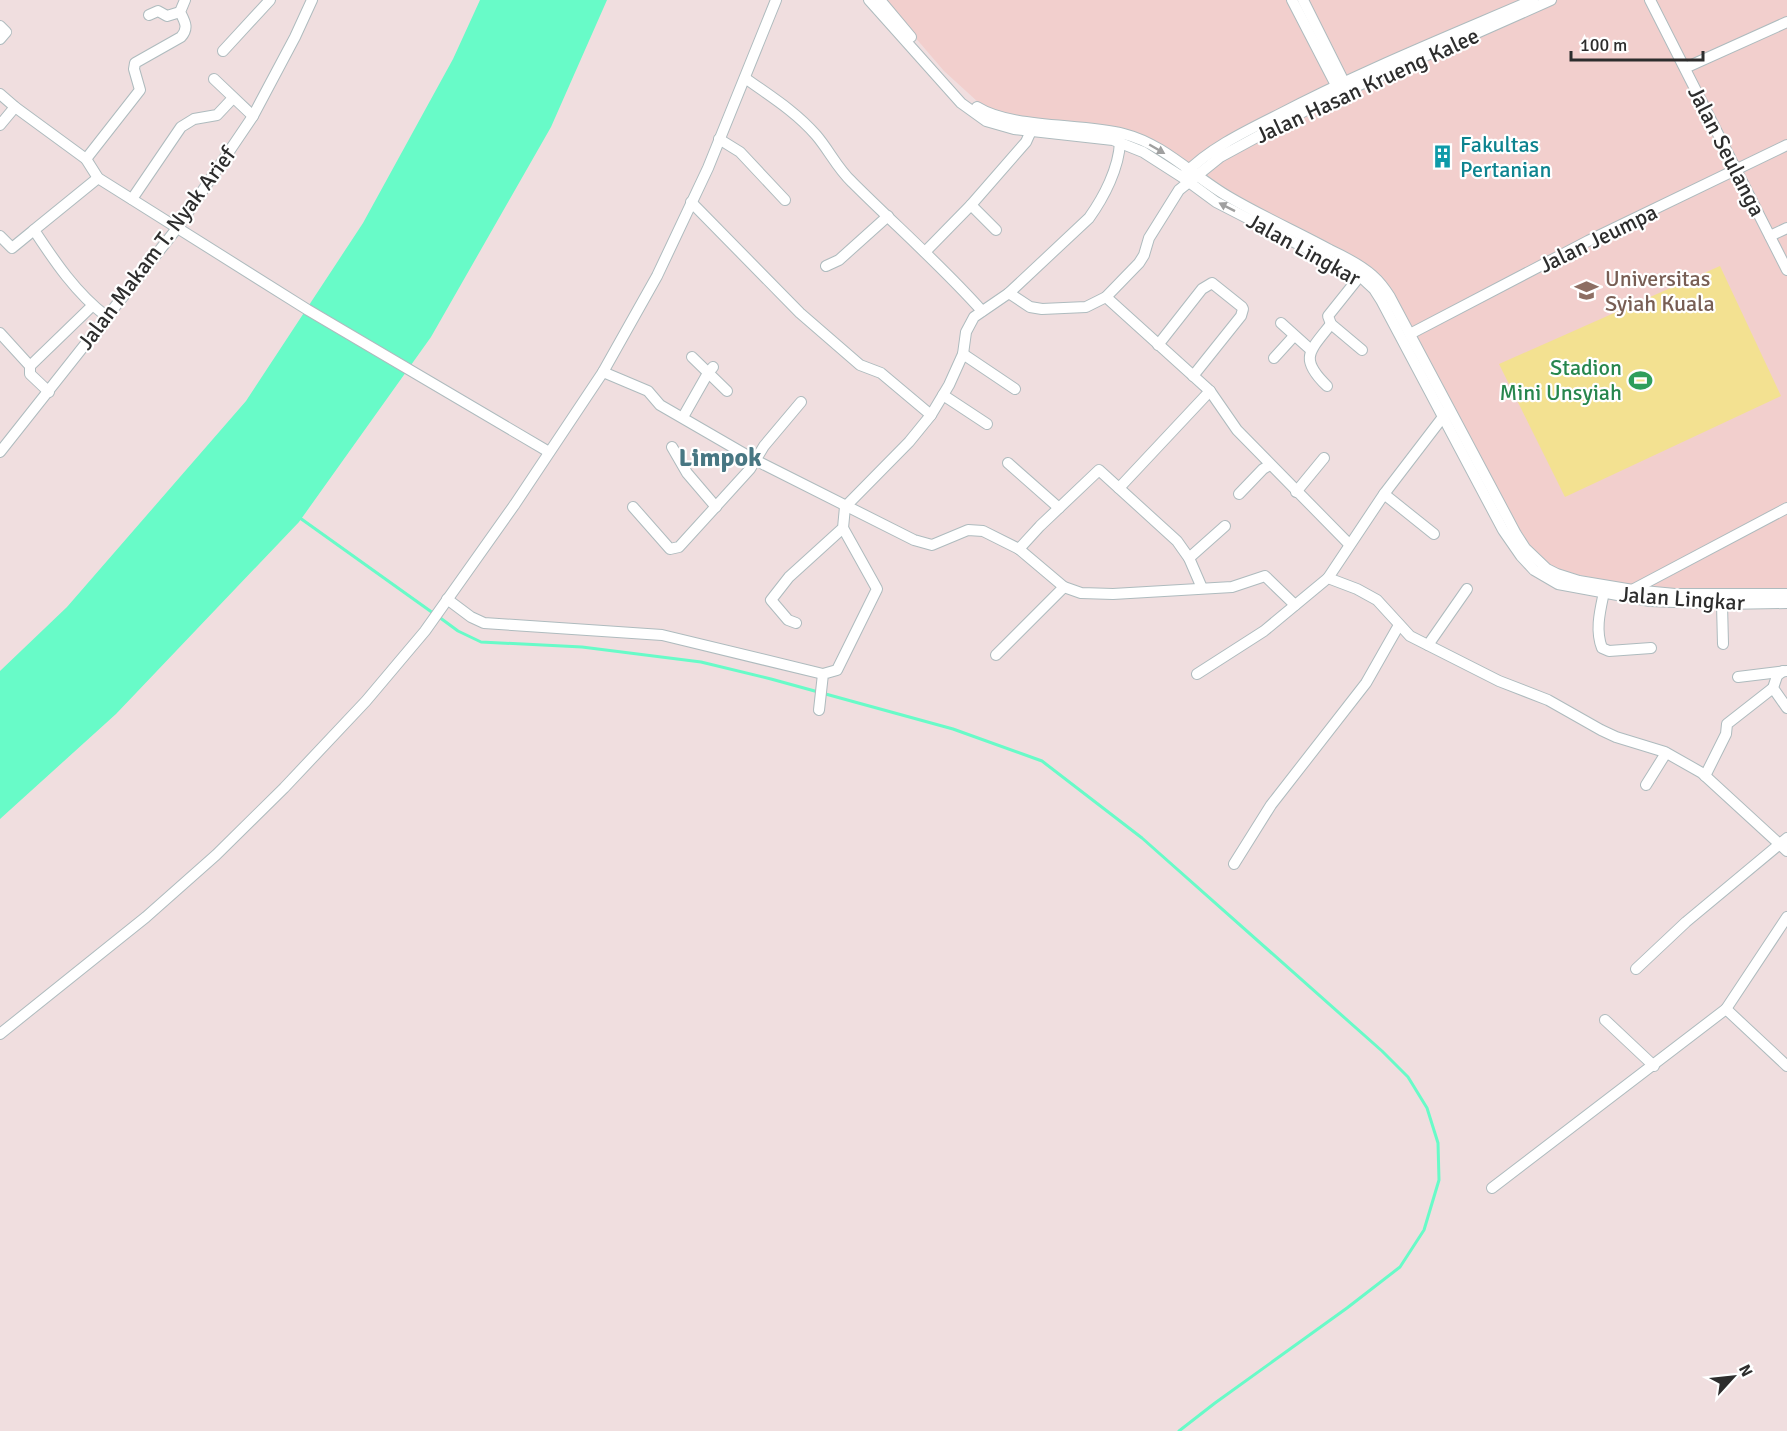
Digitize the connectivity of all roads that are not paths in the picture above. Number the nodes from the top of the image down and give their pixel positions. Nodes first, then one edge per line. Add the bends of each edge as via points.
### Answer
1 (185, 0) edge
2 (270, 0) edge
3 (776, 0) edge
4 (869, 0) edge
5 (880, 0) edge
6 (1293, 0) edge
7 (1303, 0) edge
8 (1533, 0) edge
9 (1551, 0) edge
10 (1650, 0) edge
11 (307, 2) edge
12 (180, 12) junction
13 (149, 15) dead end
14 (1787, 22) edge
15 (0, 26) edge
16 (0, 39) edge
17 (223, 51) dead end
18 (1685, 68) junction
19 (745, 78) junction
20 (214, 79) dead end
21 (1342, 88) junction
22 (0, 94) edge
23 (233, 98) junction
24 (15, 107) junction
25 (253, 116) junction
26 (0, 125) edge
27 (1031, 131) junction
28 (719, 139) junction
29 (1120, 142) junction
30 (1787, 145) edge
31 (86, 159) junction
32 (1737, 171) junction
33 (1189, 176) junction
34 (98, 178) junction
35 (132, 199) junction
36 (785, 200) dead end
37 (691, 202) junction
38 (971, 205) junction
39 (888, 216) junction
40 (178, 227) junction
41 (1787, 228) edge
42 (34, 230) junction
43 (996, 230) dead end
44 (0, 236) edge
45 (1770, 236) junction
46 (925, 252) junction
47 (826, 266) dead end
48 (1787, 270) edge
49 (1360, 276) junction
50 (1009, 293) junction
51 (1106, 297) junction
52 (92, 306) junction
53 (982, 311) junction
54 (106, 316) junction
55 (1281, 323) dead end
56 (1331, 324) junction
57 (0, 333) edge
58 (1410, 334) junction
59 (1294, 336) junction
60 (1158, 345) junction
61 (1311, 350) junction
62 (1362, 350) dead end
63 (963, 354) junction
64 (692, 357) dead end
65 (1274, 358) dead end
66 (30, 366) junction
67 (711, 370) junction
68 (603, 372) junction
69 (1193, 376) junction
70 (1327, 386) dead end
71 (1015, 389) dead end
72 (727, 391) dead end
73 (1210, 391) junction
74 (49, 392) junction
75 (943, 394) junction
76 (801, 402) dead end
77 (1446, 414) junction
78 (931, 415) junction
79 (683, 417) junction
80 (987, 424) dead end
81 (2, 446) edge
82 (672, 447) dead end
83 (549, 452) junction
84 (1324, 458) dead end
85 (755, 460) junction
86 (1008, 464) dead end
87 (1270, 465) junction
88 (1119, 488) junction
89 (1296, 492) junction
90 (1239, 494) dead end
91 (1384, 494) junction
92 (633, 507) dead end
93 (716, 507) junction
94 (845, 507) junction
95 (1059, 508) junction
96 (1787, 508) edge
97 (1225, 526) dead end
98 (843, 528) junction
99 (1434, 534) dead end
100 (1349, 544) junction
101 (1019, 549) junction
102 (1189, 558) junction
103 (1328, 578) junction
104 (1064, 587) junction
105 (1202, 588) junction
106 (1467, 589) dead end
107 (1633, 590) junction
108 (1604, 592) junction
109 (1787, 594) edge
110 (1623, 597) junction
111 (446, 603) junction
112 (1787, 603) edge
113 (1722, 604) junction
114 (1295, 605) junction
115 (796, 623) dead end
116 (1399, 625) junction
117 (1723, 644) dead end
118 (1428, 645) junction
119 (1651, 648) dead end
120 (996, 655) dead end
121 (1785, 671) edge
122 (1197, 674) dead end
123 (822, 676) junction
124 (1738, 677) dead end
125 (1773, 687) junction
126 (1787, 708) edge
127 (819, 710) dead end
128 (1666, 753) junction
129 (1705, 776) junction
130 (1646, 785) dead end
131 (1784, 844) edge
132 (1234, 864) dead end
133 (1787, 917) edge
134 (1636, 969) dead end
135 (1726, 1009) junction
136 (1605, 1020) dead end
137 (0, 1034) edge
138 (1654, 1066) junction
139 (1787, 1066) edge
140 (1492, 1188) dead end

1 - 12 street
2 - 17 street
3 - 19 street
4 - 27 street, Jalan Lingkar via 961,103 994,124
5 -> 33 street via 942,74 982,111 1012,120 1125,134 1152,145
6 - 21 street
7 - 21 street
8 - 21 street, Jalan Hasan Krueng Kalee
9 - 21 street, Jalan Hasan Krueng Kalee
10 - 18 street, Jalan Seulanga
11 - 25 street, Jalan Makam T. Nyak Arief via 295,37
12 - 13 street via 167,16 158,11
12 - 31 street via 186,32 135,63 140,90
14 - 18 street
15 - 16 street via 6,32
18 - 32 street, Jalan Seulanga
19 - 28 street
19 - 39 street via 795,114 849,180
20 - 23 street
21 - 33 street, Jalan Hasan Krueng Kalee via 1238,136
22 - 24 street
23 - 25 street
23 - 35 street via 217,115 194,119 181,127
24 - 26 street
24 - 31 street
25 - 40 street, Jalan Makam T. Nyak Arief
27 - 29 street, Jalan Lingkar
27 - 38 street via 1026,142
28 - 36 street via 740,152
28 - 37 street
29 - 33 street, Jalan Lingkar
29 - 50 street via 1119,157 1089,218
30 - 32 street, Jalan Jeumpa
31 - 34 street
32 - 45 street, Jalan Seulanga
32 - 58 street, Jalan Jeumpa via 1588,241
49 -> 33 street, Jalan Lingkar via 1216,202
33 - 51 street, Jalan Hasan Krueng Kalee via 1149,238 1139,263
33 - 58 street via 1365,269 1383,287
34 - 35 street
34 - 42 street
35 - 40 street
37 - 68 street via 657,276
37 - 78 street via 860,364 882,373
38 - 43 street
38 - 46 street
39 - 46 street
39 - 47 street via 839,260
40 - 54 street, Jalan Makam T. Nyak Arief
40 - 83 street via 308,310
41 - 45 street
42 - 44 street via 12,248
42 - 52 street
45 - 48 street, Jalan Seulanga
46 - 53 street
49 - 56 street via 1328,316
49 - 77 street, Jalan Lingkar via 1381,300
50 - 51 street via 1030,307 1042,309 1086,307
50 - 53 street
51 - 60 street
52 - 54 street
52 - 66 street
53 - 63 street via 969,325
54 - 74 street, Jalan Makam T. Nyak Arief
55 - 59 street
56 - 61 street
56 - 62 street
57 - 66 street
58 - 77 street
59 - 61 street
59 - 65 street
60 - 69 street
60 - 69 street via 1209,283 1242,307 1241,316
61 - 70 street via 1310,366
63 - 71 street
63 - 75 street
64 - 67 street
66 - 74 street via 30,374
67 - 72 street
67 - 79 street
68 - 79 street via 648,391 660,405
68 - 83 street
69 - 73 street
73 - 87 street via 1237,430
73 - 88 street
74 - 81 street, Jalan Makam T. Nyak Arief
75 - 78 street
75 - 80 street
76 - 85 street
77 - 91 street
77 - 107 street via 1516,534 1536,560 1557,574 1579,581
77 - 108 street, Jalan Lingkar via 1503,530 1528,564 1558,584
78 - 94 street
79 - 85 street
82 - 93 street via 687,473
83 - 111 street
84 - 89 street
85 - 93 street
85 - 94 street
86 - 95 street
87 - 89 street
87 - 90 street
88 - 95 street via 1099,470
88 - 102 street via 1177,541
89 - 100 street
91 - 99 street
91 - 100 street
92 - 93 street via 674,549
94 - 98 street
94 - 101 street via 927,545 974,529
95 - 101 street
96 - 107 street
97 - 102 street
98 - 115 street via 789,577 771,600 788,620
98 - 123 street via 877,589 837,670
100 - 103 street
101 - 104 street
102 - 105 street
103 - 114 street
103 - 116 street via 1377,600
104 - 105 street via 1081,593 1113,594
104 - 120 street
105 - 114 street via 1232,587 1265,576
106 - 118 street
107 - 109 street
107 - 110 street
108 - 110 street, Jalan Lingkar
108 - 119 street via 1598,618 1602,648
110 - 113 street, Jalan Lingkar
111 - 123 street via 489,624 662,635
111 - 137 street via 366,701 216,855 146,917
112 - 113 street, Jalan Lingkar
113 - 117 street
114 - 122 street via 1264,631
116 - 118 street
116 - 132 street via 1366,683 1271,805
118 - 128 street via 1499,681 1548,700 1616,737
121 - 124 street
121 - 125 street via 1777,676
123 - 127 street
125 - 126 street
125 - 129 street via 1727,723 1726,734
128 - 129 street
128 - 130 street
129 - 131 street
131 - 134 street via 1686,922
133 - 135 street
135 - 138 street
135 - 139 street
136 - 138 street
138 - 140 street

